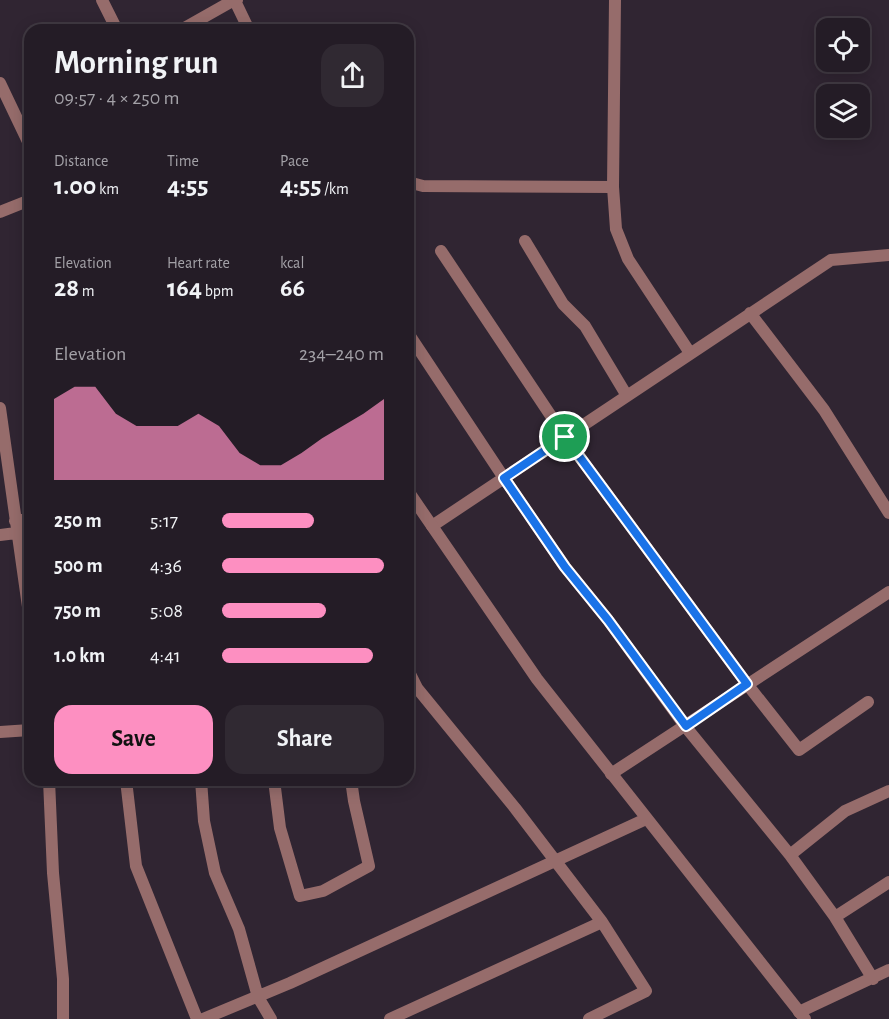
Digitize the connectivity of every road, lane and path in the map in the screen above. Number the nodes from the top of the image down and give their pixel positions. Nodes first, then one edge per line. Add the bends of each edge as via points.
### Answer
1 (102, 0) edge
2 (235, 0) edge
3 (615, 0) edge
4 (114, 24) edge
5 (192, 24) edge
6 (246, 24) edge
7 (0, 83) edge
8 (24, 133) edge
9 (414, 184) edge
10 (613, 187) junction
11 (24, 202) edge
12 (0, 212) edge
13 (525, 241) dead end
14 (441, 251) dead end
15 (889, 255) edge
16 (750, 313) junction
17 (414, 342) edge
18 (690, 353) junction
19 (627, 396) junction
20 (0, 408) edge
21 (565, 437) junction
22 (504, 478) junction
23 (414, 500) edge
24 (889, 513) edge
25 (24, 522) edge
26 (432, 526) junction
27 (16, 527) junction
28 (0, 535) edge
29 (24, 569) edge
30 (889, 592) edge
31 (414, 682) edge
32 (747, 684) junction
33 (868, 702) dead end
34 (686, 726) junction
35 (24, 730) edge
36 (0, 732) edge
37 (611, 774) junction
38 (49, 786) edge
39 (127, 786) edge
40 (201, 786) edge
41 (275, 786) edge
42 (352, 786) edge
43 (889, 791) edge
44 (646, 819) junction
45 (790, 855) junction
46 (555, 861) junction
47 (889, 882) edge
48 (835, 917) junction
49 (602, 922) junction
50 (889, 970) edge
51 (873, 979) junction
52 (258, 997) junction
53 (802, 1016) edge
54 (63, 1019) edge
55 (197, 1019) edge
56 (203, 1019) edge
57 (271, 1019) edge
58 (390, 1019) edge
59 (589, 1019) edge

1 - 4 street
2 - 5 street
2 - 6 street
3 - 10 street
7 - 8 street
9 - 10 street
10 - 18 street via 616,229 628,259
11 - 12 street
13 - 19 street via 563,304 585,326
14 - 21 street
15 - 16 street via 831,260
16 - 18 street
16 - 24 street via 824,410
17 - 22 street
18 - 19 street
19 - 21 street
20 - 27 street
21 - 22 street
21 - 32 street
22 - 26 street
22 - 34 street via 565,567
23 - 26 street
25 - 27 street
26 - 37 street via 537,679
27 - 28 street
27 - 29 street
30 - 32 street
31 - 46 street
32 - 33 street via 799,750
32 - 34 street
34 - 37 street
34 - 45 street
35 - 36 street
37 - 44 street
38 - 54 street
39 - 55 street via 136,866
40 - 52 street via 215,873 239,929
41 - 42 street via 280,828 300,896 323,891 369,866
43 - 45 street via 845,811
44 - 46 street
44 - 53 street
45 - 48 street
46 - 49 street
46 - 52 street
47 - 48 street
48 - 51 street
49 - 58 street
49 - 59 street via 646,991
50 - 51 street
51 - 53 street
52 - 56 street
52 - 57 street

